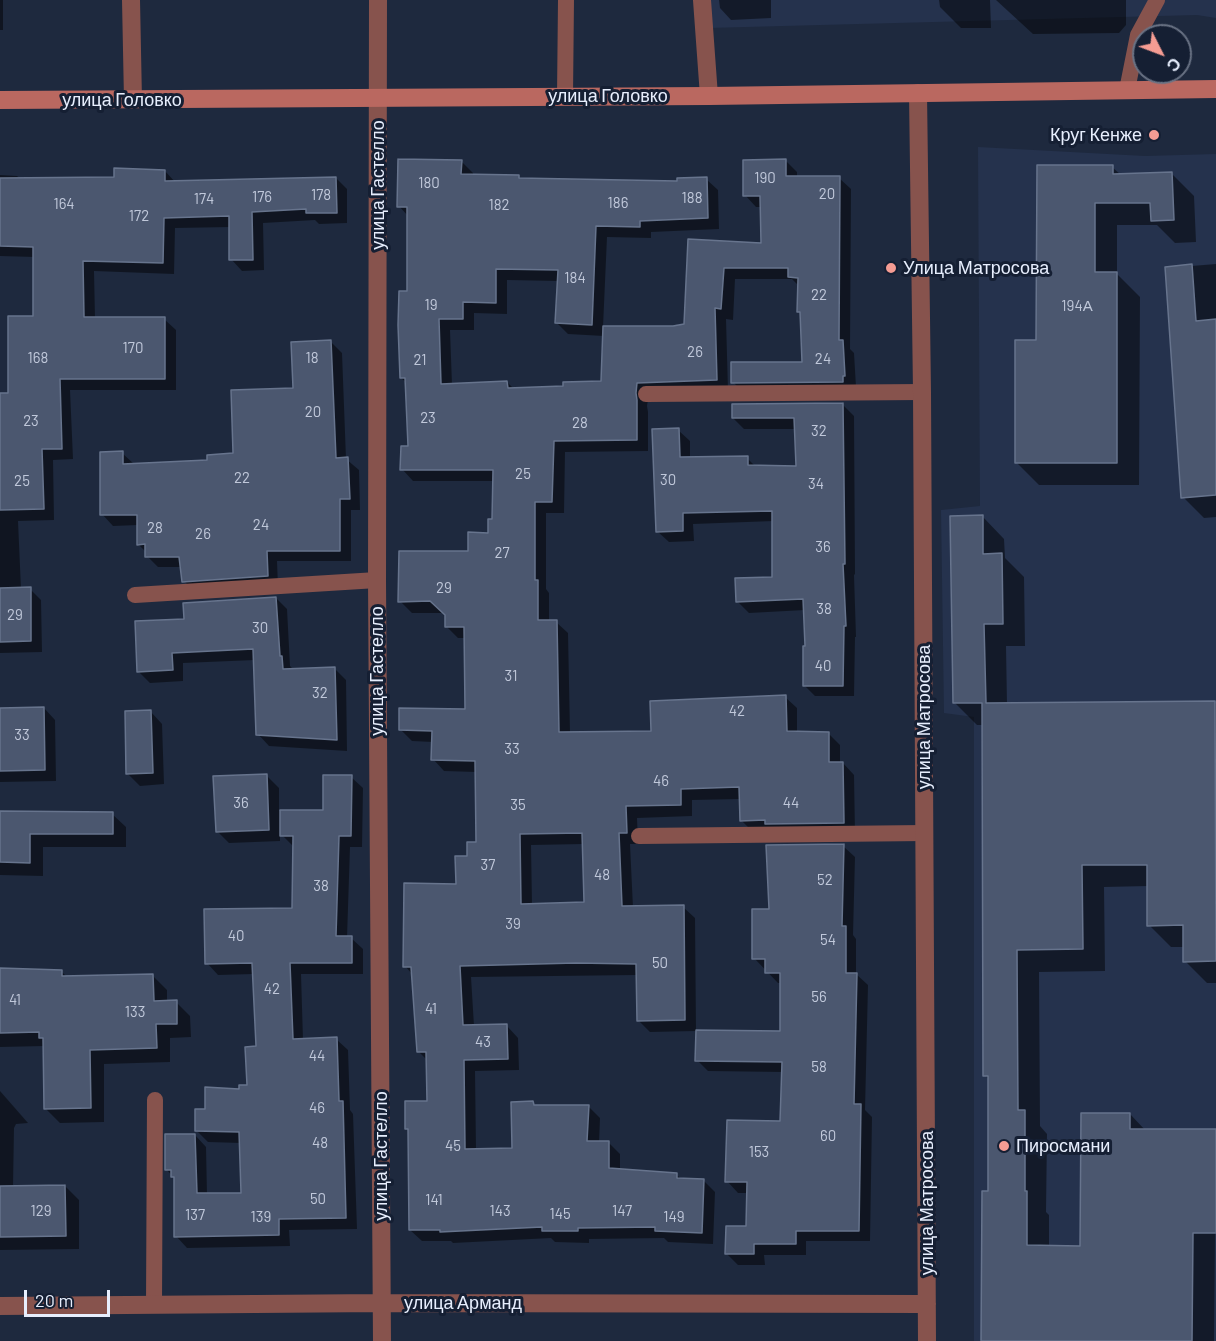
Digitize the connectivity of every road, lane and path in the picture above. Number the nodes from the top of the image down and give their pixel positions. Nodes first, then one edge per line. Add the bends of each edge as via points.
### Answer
1 (131, 0) edge
2 (378, 0) edge
3 (566, 0) edge
4 (702, 0) edge
5 (1157, 0) edge
6 (1216, 89) edge
7 (1127, 90) junction
8 (918, 93) junction
9 (565, 96) junction
10 (708, 96) junction
11 (379, 97) junction
12 (0, 99) edge
13 (133, 100) junction
14 (922, 392) junction
15 (646, 394) dead end
16 (377, 580) junction
17 (135, 595) dead end
18 (925, 833) junction
19 (639, 836) dead end
20 (155, 1100) dead end
21 (381, 1303) junction
22 (154, 1304) junction
23 (927, 1304) junction
24 (0, 1306) edge
25 (382, 1341) edge
26 (927, 1341) edge

1 - 13 street
2 - 11 street, улица Гастелло
3 - 9 lane
4 - 10 street
5 - 7 lane via 1138,35
6 - 7 street, улица Головко
7 - 8 street, улица Головко
8 - 10 street, улица Головко
8 - 14 street, улица Матросова
9 - 10 street, улица Головко
9 - 11 street, улица Головко
11 - 13 street, улица Головко
11 - 16 street, улица Гастелло
12 - 13 street, улица Головко
14 - 15 lane
14 - 18 street, улица Матросова
16 - 17 lane
16 - 21 street, улица Гастелло
18 - 19 lane
18 - 23 street, улица Матросова
20 - 22 lane
21 - 22 street, улица Арманд
21 - 23 street, улица Арманд
21 - 25 street, улица Гастелло
22 - 24 street, улица Арманд
23 - 26 street, улица Матросова

